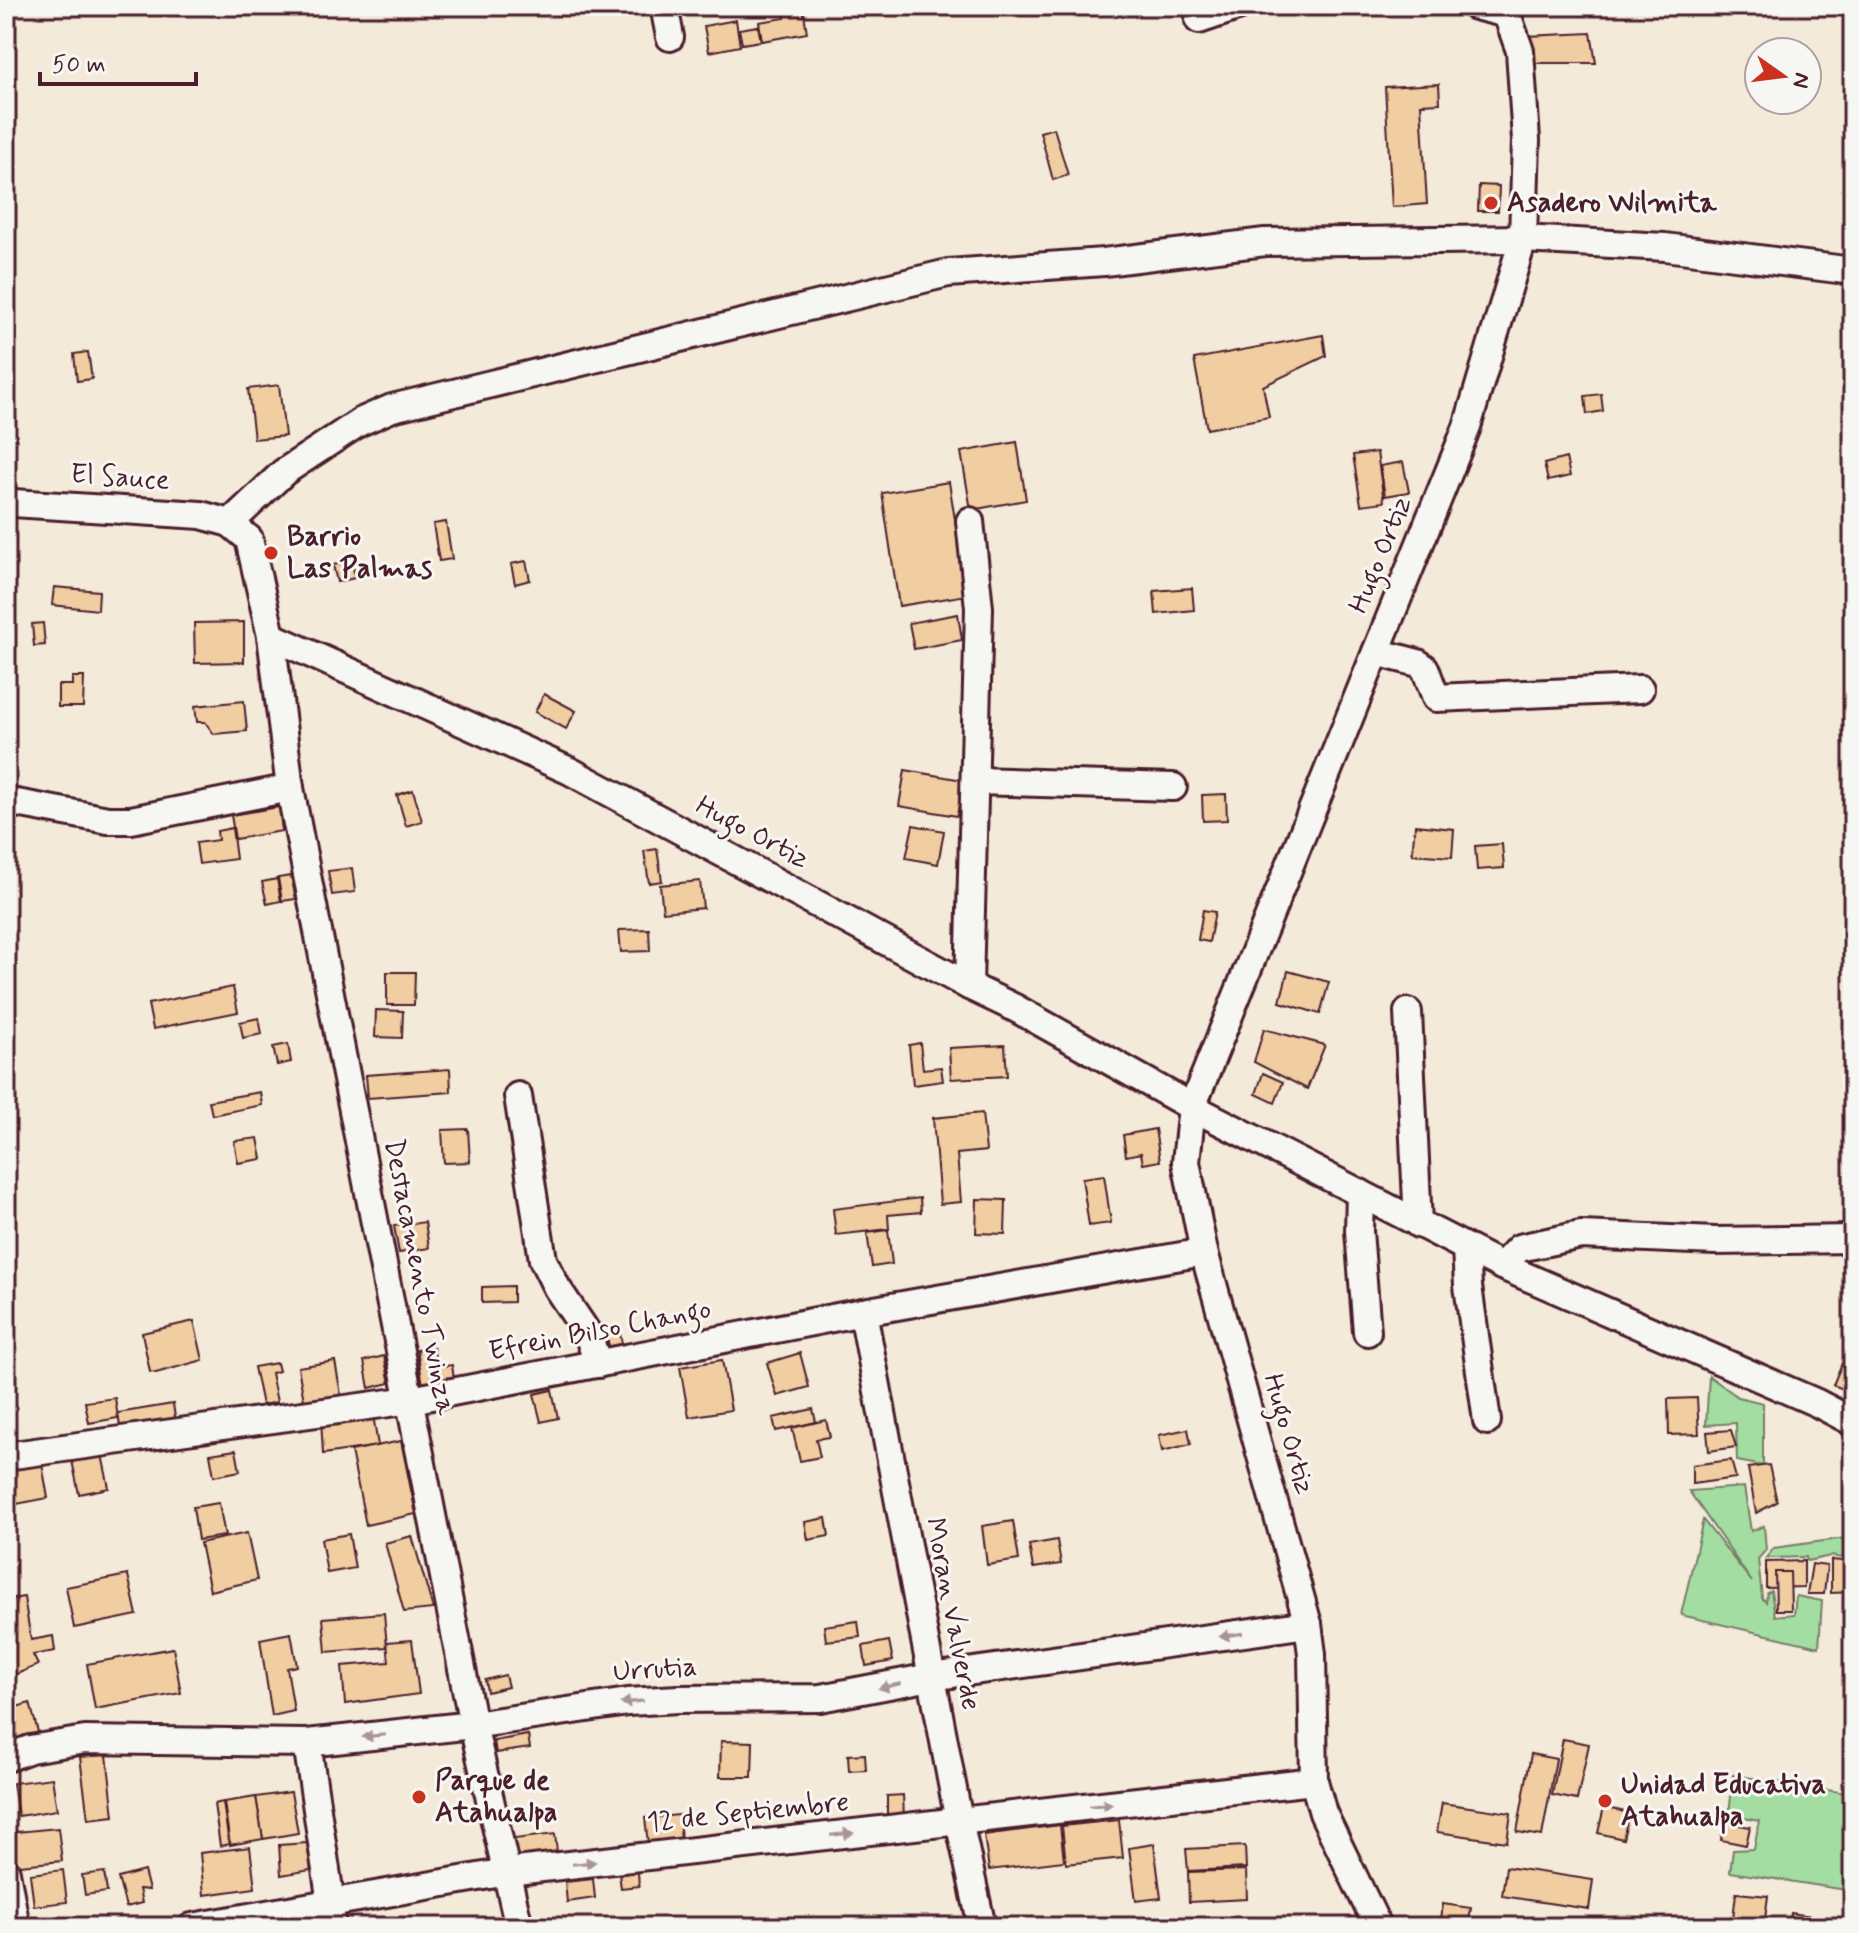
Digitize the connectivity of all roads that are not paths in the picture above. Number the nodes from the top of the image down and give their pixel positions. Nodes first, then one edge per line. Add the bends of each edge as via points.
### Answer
1 (664, 6) edge
2 (1240, 6) edge
3 (1475, 6) edge
4 (1505, 10) edge
5 (1199, 20) dead end
6 (670, 37) dead end
7 (1523, 239) junction
8 (1853, 271) edge
9 (8, 503) edge
10 (970, 521) dead end
11 (230, 523) junction
12 (271, 636) junction
13 (1376, 652) junction
14 (1640, 689) dead end
15 (975, 781) junction
16 (1173, 787) dead end
17 (290, 788) junction
18 (6, 801) edge
19 (969, 986) junction
20 (1408, 1012) dead end
21 (518, 1096) dead end
22 (1192, 1107) junction
23 (1360, 1193) junction
24 (1418, 1224) junction
25 (1853, 1239) edge
26 (1466, 1248) junction
27 (1204, 1252) junction
28 (1502, 1266) junction
29 (863, 1312) junction
30 (1367, 1332) dead end
31 (598, 1364) junction
32 (411, 1400) junction
33 (1487, 1421) dead end
34 (1853, 1422) edge
35 (6, 1456) edge
36 (1308, 1624) junction
37 (931, 1677) junction
38 (473, 1725) junction
39 (307, 1743) junction
40 (6, 1758) edge
41 (1314, 1781) junction
42 (959, 1821) junction
43 (6, 1872) edge
44 (507, 1872) junction
45 (331, 1915) edge
46 (16, 1927) edge
47 (192, 1927) edge
48 (519, 1927) edge
49 (982, 1927) edge
50 (1378, 1927) edge

1 - 6 street
2 - 5 street
3 - 4 street
4 - 7 street, Hugo Ortiz via 1520,51 1526,140
7 - 8 street via 1665,247
7 - 11 street via 1265,242 1104,262 948,273 392,408 360,422 284,472
7 - 13 street, Hugo Ortiz via 1467,427
9 - 11 street, El Sauce via 201,515
10 - 15 street via 979,608
11 - 12 street, Destacamento Twinza via 249,539
12 - 17 street, Destacamento Twinza
12 - 19 street, Hugo Ortiz via 570,771
13 - 14 street via 1425,668 1436,698
13 - 22 street, Hugo Ortiz
15 - 16 street
15 - 19 street
17 - 18 street via 131,820
17 - 32 street, Destacamento Twinza
19 - 22 street, Hugo Ortiz
20 - 24 street
21 - 31 street via 543,1260 588,1334
22 - 23 street
22 - 27 street, Hugo Ortiz via 1186,1162
23 - 24 street
23 - 30 street
24 - 26 street
25 - 28 street via 1715,1241 1581,1235 1519,1248
26 - 28 street
26 - 33 street
27 - 29 street, Efrein Bilso Chango
27 - 36 street, Hugo Ortiz
28 - 34 street
29 - 31 street, Efrein Bilso Chango
29 - 37 street, Moran Valverde
31 - 32 street, Efrein Bilso Chango
32 - 35 street, Efrein Bilso Chango
32 - 38 street, Destacamento Twinza
36 -> 37 street, Urrutia
36 - 41 street, Hugo Ortiz
37 -> 38 street, Urrutia via 820,1698 628,1702
37 - 42 street, Moran Valverde
38 -> 39 street, Urrutia
38 - 44 street, Destacamento Twinza
39 - 40 street, Urrutia via 85,1740
39 - 45 street
42 -> 41 street, 12 de Septiembre
41 - 50 street, Hugo Ortiz via 1323,1813
44 -> 42 street, 12 de Septiembre
42 - 49 street, Moran Valverde
43 - 46 street
44 - 45 street, 12 de Septiembre
44 - 48 street, Destacamento Twinza
45 - 47 street, 12 de Septiembre

